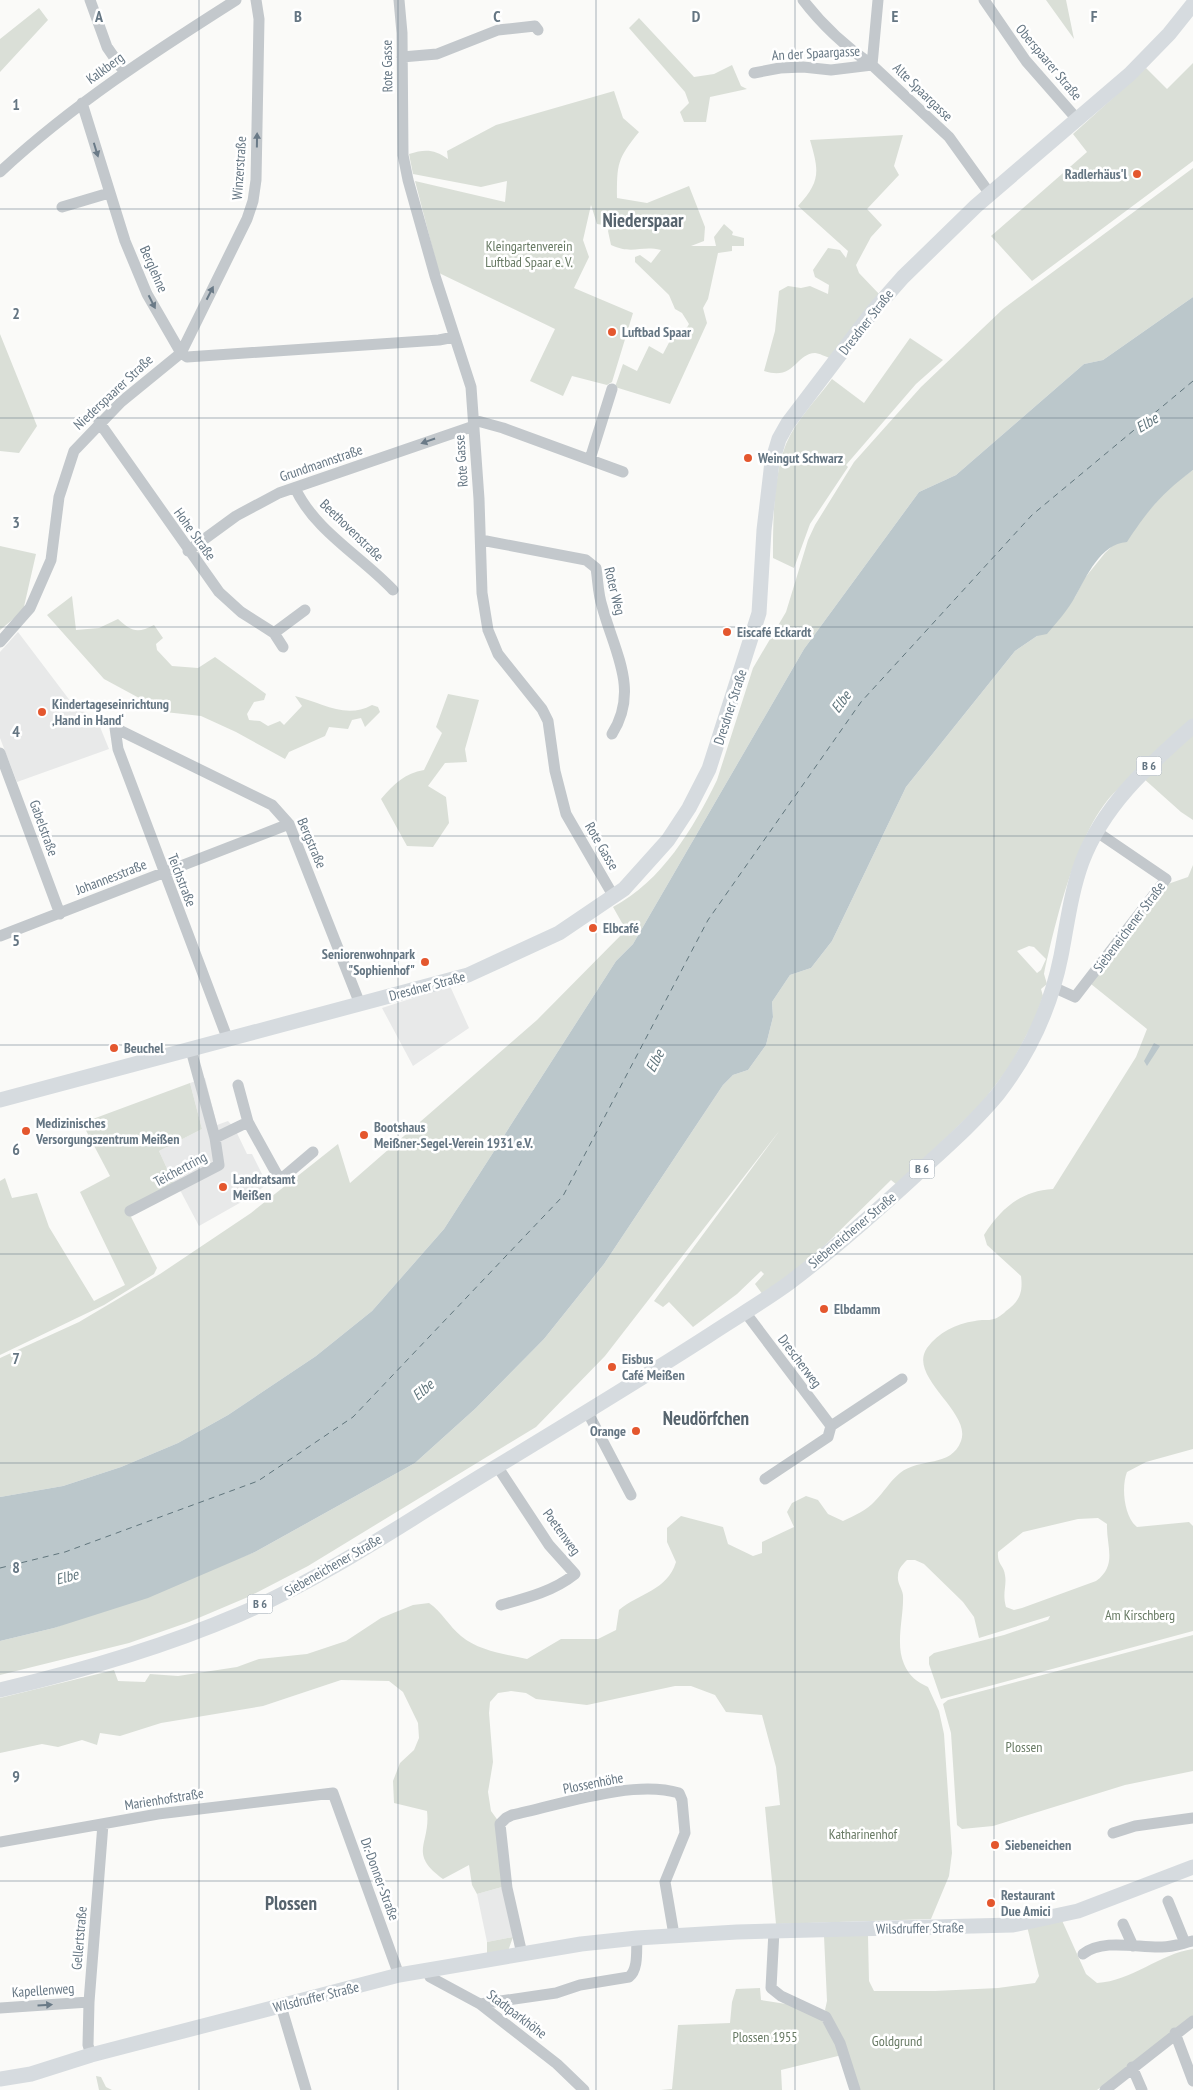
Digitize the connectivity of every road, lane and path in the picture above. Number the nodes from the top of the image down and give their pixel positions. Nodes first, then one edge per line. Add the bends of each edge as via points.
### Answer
1 (90, 0) edge
2 (236, 0) edge
3 (256, 0) edge
4 (399, 0) edge
5 (803, 0) edge
6 (878, 0) edge
7 (984, 0) edge
8 (1193, 4) edge
9 (538, 30) dead end
10 (402, 57) junction
11 (872, 64) junction
12 (125, 73) junction
13 (754, 73) dead end
14 (82, 104) junction
15 (1076, 118) junction
16 (0, 172) edge
17 (109, 193) junction
18 (990, 194) junction
19 (62, 207) dead end
20 (188, 336) junction
21 (454, 336) junction
22 (180, 353) junction
23 (201, 355) junction
24 (612, 389) dead end
25 (99, 422) junction
26 (474, 423) junction
27 (590, 459) junction
28 (623, 472) dead end
29 (294, 488) junction
30 (481, 540) junction
31 (188, 551) junction
32 (393, 590) dead end
33 (305, 610) dead end
34 (274, 633) junction
35 (0, 642) edge
36 (283, 647) dead end
37 (1193, 726) edge
38 (115, 728) joint
39 (612, 734) dead end
40 (0, 753) edge
41 (289, 824) junction
42 (1096, 832) junction
43 (164, 874) junction
44 (614, 897) junction
45 (60, 914) junction
46 (0, 936) edge
47 (1053, 987) junction
48 (360, 1004) junction
49 (228, 1040) junction
50 (191, 1050) junction
51 (238, 1085) dead end
52 (0, 1100) edge
53 (248, 1122) junction
54 (215, 1138) junction
55 (313, 1152) dead end
56 (130, 1211) dead end
57 (745, 1312) junction
58 (902, 1379) dead end
59 (588, 1413) junction
60 (831, 1426) junction
61 (497, 1466) junction
62 (764, 1480) dead end
63 (631, 1495) dead end
64 (501, 1605) dead end
65 (0, 1690) edge
66 (333, 1792) joint
67 (1193, 1818) edge
68 (103, 1824) junction
69 (1114, 1832) dead end
70 (0, 1842) edge
71 (1193, 1867) edge
72 (1168, 1902) dead end
73 (1124, 1924) dead end
74 (774, 1931) junction
75 (674, 1935) junction
76 (637, 1938) junction
77 (1189, 1942) edge
78 (1133, 1946) junction
79 (522, 1954) junction
80 (1083, 1954) dead end
81 (428, 1970) junction
82 (399, 1975) junction
83 (89, 2002) junction
84 (480, 2004) junction
85 (281, 2006) junction
86 (0, 2008) edge
87 (1193, 2020) edge
88 (1175, 2033) junction
89 (91, 2055) junction
90 (1132, 2067) junction
91 (0, 2079) edge
92 (1193, 2081) edge
93 (306, 2090) edge
94 (584, 2090) edge
95 (854, 2090) edge
96 (1105, 2090) edge
97 (1142, 2090) edge

1 - 12 street via 107,47
2 - 12 street, Kalkberg via 146,56
20 -> 3 street, Winzerstraße via 253,201 259,19
4 - 10 street, Rote Gasse
5 - 11 street, An der Spaargasse via 850,50
6 - 11 street, Alte Spaargasse
7 - 15 street, Oberspaarer Straße via 1020,54
8 - 15 main road, Dresdner Straße via 1130,74
9 - 10 street via 535,26 498,30 437,54
10 - 21 street, Rote Gasse via 403,155
11 - 13 street, An der Spaargasse via 831,70 780,68
11 - 18 street, Alte Spaargasse via 949,137
12 - 14 street, Kalkberg
14 - 16 street, Kalkberg
14 -> 17 street, Berglehne
15 - 18 main road, Dresdner Straße
17 - 19 street
17 -> 22 street, Berglehne via 144,286
18 - 44 main road, Dresdner Straße via 964,216 885,297 802,404 780,438 770,479 759,613 709,768 668,840 633,881
20 - 22 street, Winzerstraße
20 - 23 street
21 - 23 street via 439,340
21 - 26 street, Rote Gasse via 471,387
22 - 23 street via 187,357
22 - 25 street, Niederspaarer Straße
24 - 27 street
25 - 31 street, Hohe Straße
25 - 35 street, Niederspaarer Straße via 74,451 65,472 58,496 51,560 30,608
26 - 27 street via 503,428
26 -> 29 street, Grundmannstraße
26 - 30 street, Rote Gasse
27 - 28 street
29 - 31 street, Grundmannstraße via 255,504
29 - 32 street, Beethovenstraße via 332,536
30 - 39 street, Roter Weg via 586,560 596,568 602,606 624,679 620,722
30 - 44 street, Rote Gasse via 484,606 492,641 548,721 555,771 566,814
31 - 34 street, Hohe Straße via 219,592
33 - 34 street
34 - 36 street, Hohe Straße
37 - 42 main road, Siebeneichener Straße / B 6 via 1142,772 1109,810
38 - 41 street, Bergstraße via 272,805
38 - 43 street, Teichstraße via 118,749
40 - 45 street, Gabelstraße
41 - 43 street, Johannesstraße
41 - 48 street, Bergstraße
42 - 47 main road, Siebeneichener Straße / B 6 via 1075,887
42 - 47 street, Siebeneichener Straße via 1166,879 1075,997
43 - 45 street, Johannesstraße
43 - 49 street, Teichstraße
44 - 48 main road, Dresdner Straße via 559,933 476,972
45 - 46 street, Johannesstraße
47 - 57 main road, Siebeneichener Straße / B 6 via 1023,1056 998,1094 980,1114 840,1242
48 - 49 main road, Dresdner Straße
49 - 50 main road, Dresdner Straße
50 - 52 main road, Dresdner Straße
50 - 54 street, Teichertring
51 - 53 street
53 - 54 street, Teichertring
53 - 55 street via 280,1180
54 - 56 street, Teichertring via 219,1165
57 - 59 main road, Siebeneichener Straße / B 6
57 - 60 street, Drescherweg
58 - 60 street
59 - 61 main road, Siebeneichener Straße / B 6
59 - 63 street
60 - 62 street via 828,1437
61 - 64 street, Poetenweg via 549,1545 575,1574 566,1582 536,1595
61 - 65 main road, Siebeneichener Straße / B 6 via 337,1564 242,1613 186,1636 72,1672
66 - 68 street, Marienhofstraße
66 - 82 street, Dr.-Donner-Straße
67 - 69 street
68 - 70 street, Marienhofstraße
68 - 83 street, Gellertstraße
71 - 74 main road, Wilsdruffer Straße via 1078,1911 1013,1925
72 - 77 street
73 - 78 street
74 - 75 main road, Wilsdruffer Straße
74 - 95 street via 771,1988 780,1996 826,2017 840,2043
75 - 76 main road, Wilsdruffer Straße
75 - 79 street, Plossenhöhe via 665,1882 685,1833 682,1800 680,1793 645,1789 512,1815 500,1824 507,1888
76 - 79 main road, Wilsdruffer Straße
76 - 84 street via 636,1965 629,1977 580,1985 556,1994
77 - 78 street via 1163,1947
78 - 80 street via 1089,1949
79 - 81 main road, Wilsdruffer Straße
81 - 82 main road, Wilsdruffer Straße
81 - 84 street, Stadtparkhöhe via 430,1977 438,1983
82 - 85 main road, Wilsdruffer Straße
86 -> 83 street, Kapellenweg
83 - 89 street, Gellertstraße via 88,2045
84 - 94 street, Stadtparkhöhe via 558,2064
85 - 89 main road, Wilsdruffer Straße
85 - 93 street
87 - 88 street
88 - 90 street
88 - 92 street
89 - 91 main road, Wilsdruffer Straße via 31,2074
90 - 96 street
90 - 97 street

